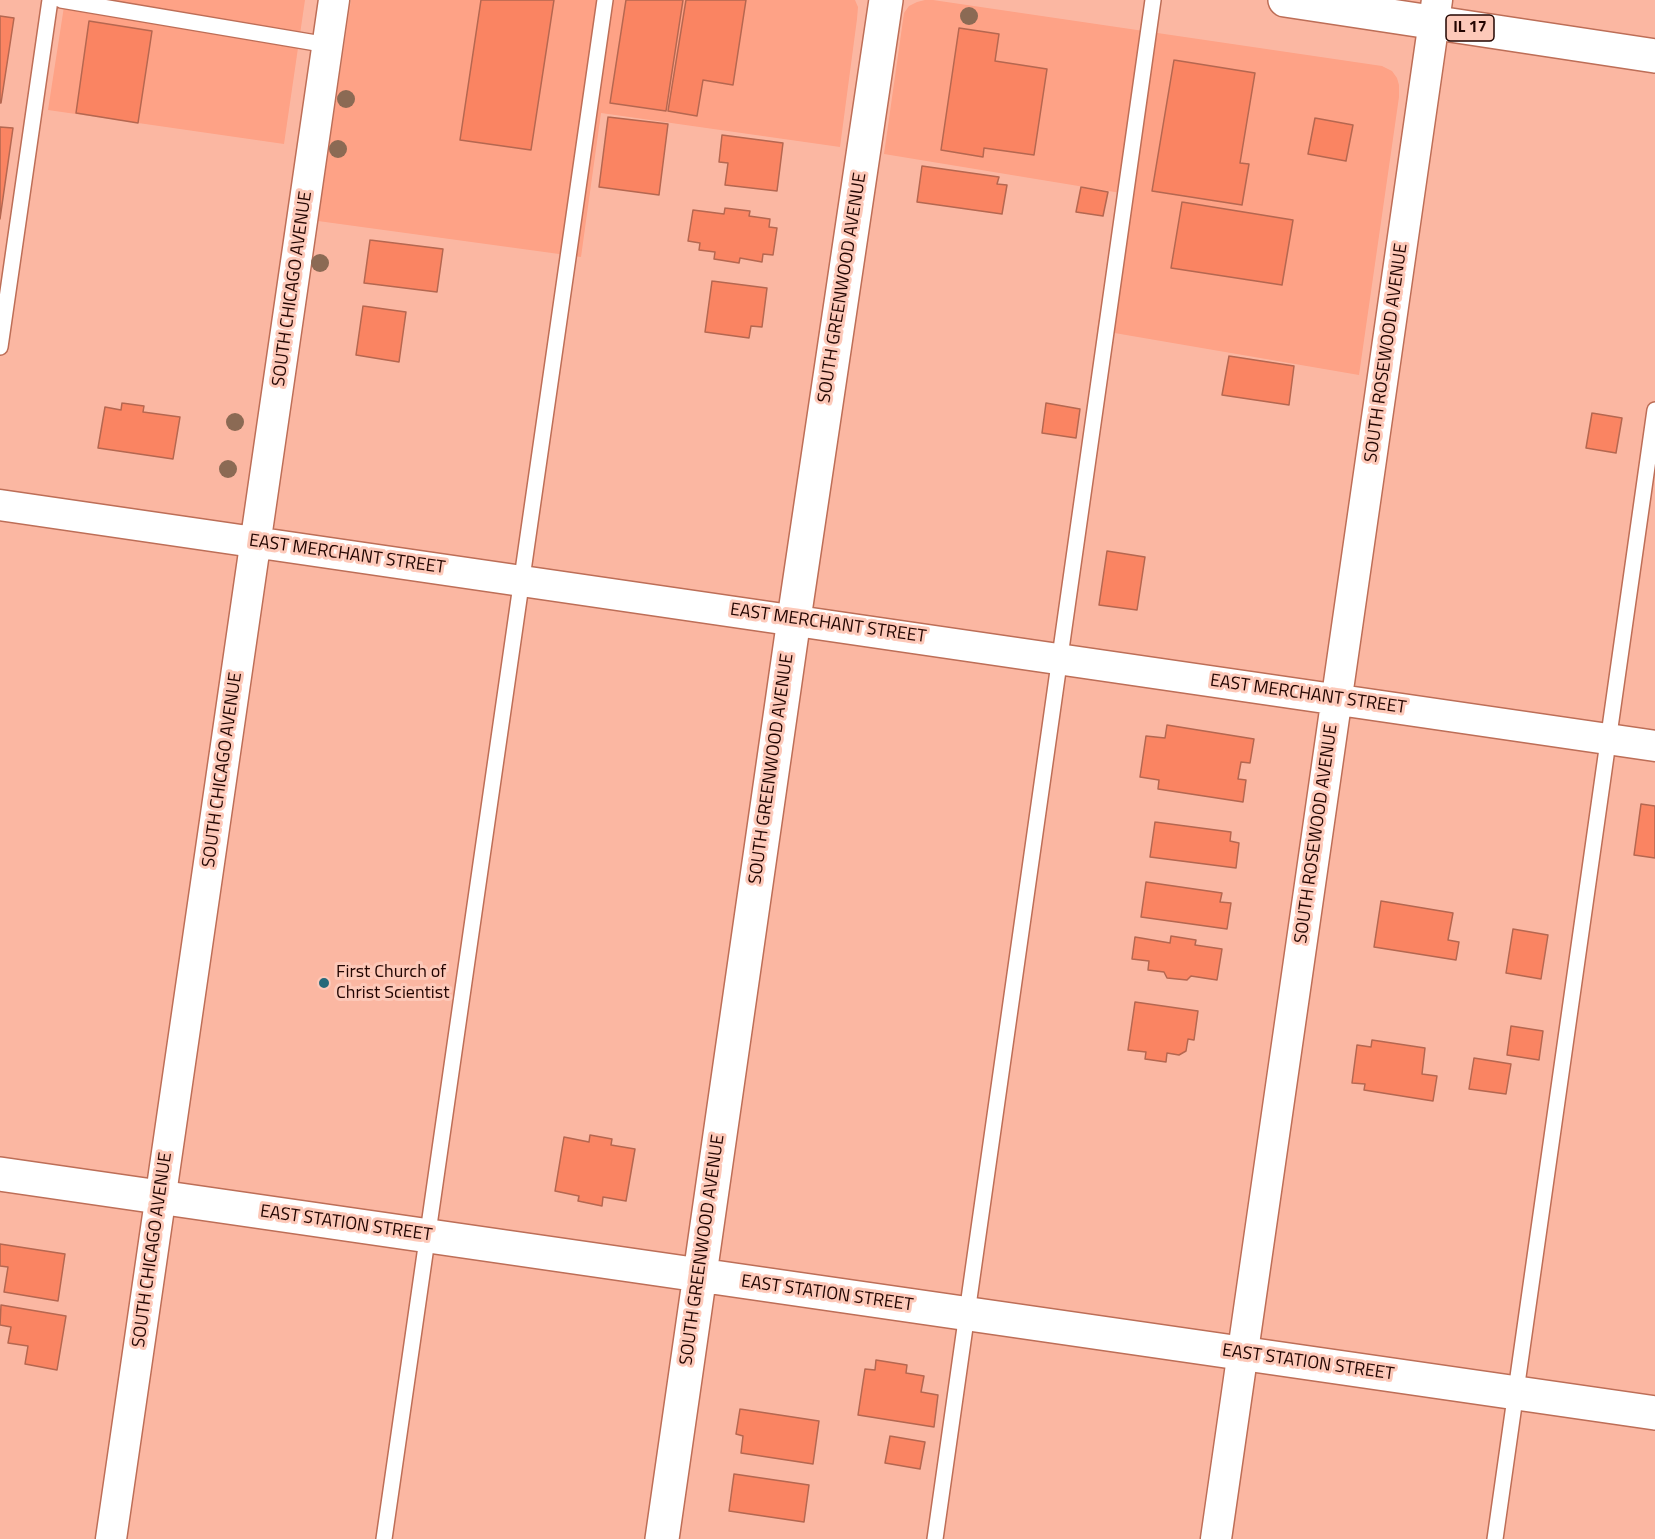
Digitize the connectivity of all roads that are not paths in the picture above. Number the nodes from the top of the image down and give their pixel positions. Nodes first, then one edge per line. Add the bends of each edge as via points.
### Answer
1 (50, 0) edge
2 (61, 0) edge
3 (334, 0) edge
4 (605, 0) edge
5 (886, 0) edge
6 (1153, 0) edge
7 (1285, 0) edge
8 (1436, 11) edge
9 (328, 45) junction
10 (1655, 56) edge
11 (0, 347) edge
12 (1655, 411) edge
13 (0, 504) edge
14 (256, 542) junction
15 (522, 580) junction
16 (794, 619) junction
17 (1060, 658) junction
18 (1337, 699) junction
19 (1609, 739) junction
20 (1655, 746) edge
21 (0, 1174) edge
22 (161, 1197) junction
23 (428, 1236) junction
24 (700, 1275) junction
25 (967, 1314) junction
26 (1243, 1354) junction
27 (1516, 1393) junction
28 (1655, 1413) edge
29 (111, 1539) edge
30 (384, 1539) edge
31 (662, 1539) edge
32 (935, 1539) edge
33 (1216, 1539) edge
34 (1495, 1539) edge

1 - 11 lane
2 - 9 lane
3 - 9 street, SOUTH CHICAGO AVENUE
4 - 15 lane
5 - 16 main road, SOUTH GREENWOOD AVENUE
6 - 17 lane
7 - 8 main road, IL 17
8 - 10 main road, IL 17
8 - 18 street, SOUTH ROSEWOOD AVENUE
9 - 14 street, SOUTH CHICAGO AVENUE
12 - 19 lane
13 - 14 street, EAST MERCHANT STREET
14 - 15 street, EAST MERCHANT STREET
14 - 22 street, SOUTH CHICAGO AVENUE
15 - 16 street, EAST MERCHANT STREET
15 - 23 lane
16 - 17 street, EAST MERCHANT STREET
16 - 24 main road, SOUTH GREENWOOD AVENUE
17 - 18 street, EAST MERCHANT STREET
17 - 25 lane
18 - 19 street, EAST MERCHANT STREET
18 - 26 street, SOUTH ROSEWOOD AVENUE
19 - 20 street, EAST MERCHANT STREET
19 - 27 lane
21 - 22 main road, EAST STATION STREET
22 - 23 main road, EAST STATION STREET
22 - 29 street, SOUTH CHICAGO AVENUE
23 - 24 main road, EAST STATION STREET
23 - 30 lane
24 - 25 main road, EAST STATION STREET
24 - 31 main road, SOUTH GREENWOOD AVENUE
25 - 26 main road, EAST STATION STREET
25 - 32 lane
26 - 27 main road, EAST STATION STREET
26 - 33 street, SOUTH ROSEWOOD AVENUE
27 - 28 main road, EAST STATION STREET
27 - 34 lane

